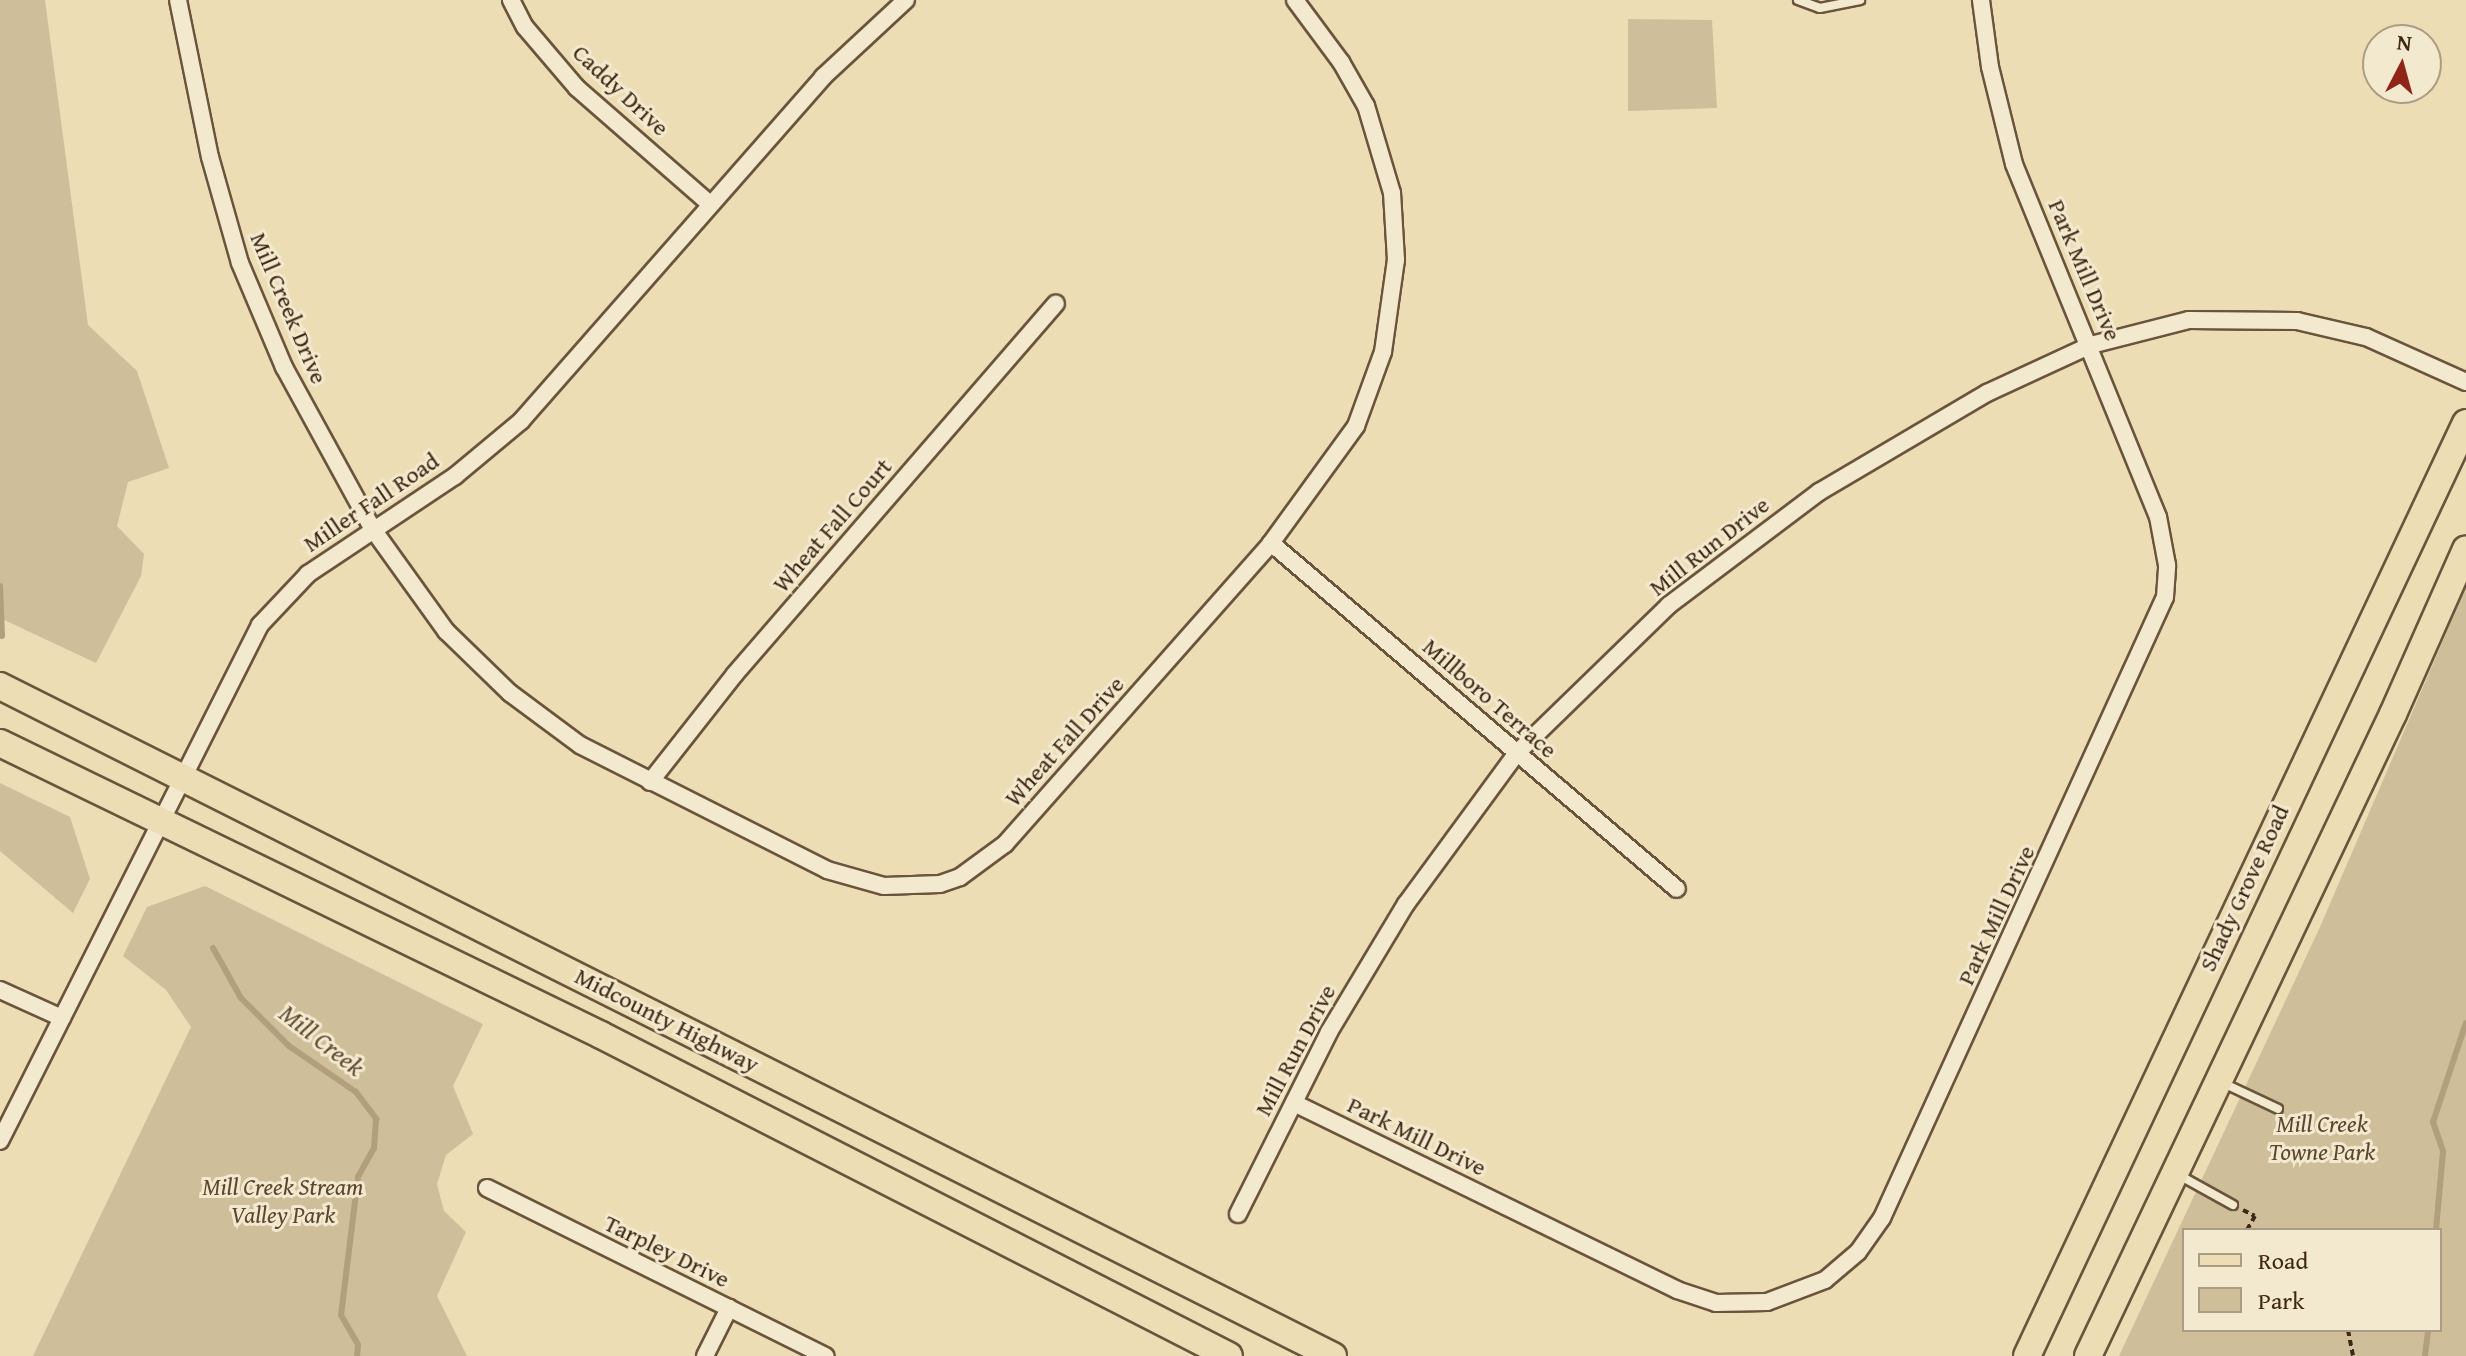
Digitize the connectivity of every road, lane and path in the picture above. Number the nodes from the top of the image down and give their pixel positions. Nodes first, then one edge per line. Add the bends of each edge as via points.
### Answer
1 (178, 0) edge
2 (511, 0) edge
3 (906, 0) edge
4 (1295, 0) edge
5 (1798, 0) edge
6 (1860, 0) edge
7 (1981, 0) edge
8 (710, 204) junction
9 (1056, 304) dead end
10 (2091, 345) junction
11 (2466, 382) edge
12 (2466, 423) edge
13 (372, 528) junction
14 (1271, 543) junction
15 (2466, 549) edge
16 (0, 686) edge
17 (0, 743) edge
18 (1517, 753) junction
19 (180, 776) junction
20 (650, 782) junction
21 (160, 825) junction
22 (1677, 889) dead end
23 (0, 990) edge
24 (62, 1018) junction
25 (2217, 1080) junction
26 (1294, 1103) junction
27 (2278, 1109) dead end
28 (0, 1141) edge
29 (2173, 1172) junction
30 (487, 1188) dead end
31 (2233, 1205) joint
32 (1238, 1214) dead end
33 (2248, 1228) edge
34 (729, 1308) junction
35 (2348, 1332) edge
36 (705, 1356) edge
37 (826, 1356) edge
38 (1229, 1356) edge
39 (1333, 1356) edge
40 (2027, 1356) edge
41 (2088, 1356) edge
42 (2353, 1356) edge

1 - 13 street, Mill Creek Drive via 210,157 240,263 284,367
2 - 8 street, Caddy Drive via 525,27 577,88
3 - 8 street, Miller Fall Road via 823,77
4 - 14 street, Wheat Fall Drive via 1366,106 1392,193 1396,260 1383,352 1356,426
5 - 6 lane via 1820,8
7 - 10 street, Park Mill Drive via 1990,67 2014,164
8 - 13 street, Miller Fall Road via 521,421 455,476
9 - 20 street, Wheat Fall Court via 745,662
10 - 11 street, Mill Run Drive via 2135,329 2189,320 2297,321 2366,337
10 - 18 street, Mill Run Drive via 1987,393 1819,492 1669,605
10 - 26 street, Park Mill Drive via 2158,517 2167,565 2165,597 1882,1218 1858,1252 1825,1280 1799,1293 1767,1302 1716,1303 1677,1290
12 - 40 main road, Shady Grove Road
13 - 19 street, Miller Fall Road via 308,574 260,625
13 - 20 street, Wheat Fall Drive via 446,631 510,693 580,745
14 - 18 street, Millboro Terrace
14 - 20 street, Wheat Fall Drive via 1005,844 960,877 940,884 884,886 827,870
15 - 25 main road
16 - 19 main road, Midcounty Highway
17 - 21 main road, Midcounty Highway
18 - 22 street, Millboro Terrace
18 - 26 street, Mill Run Drive via 1406,904 1329,1032
19 - 21 street, Miller Fall Road
19 - 39 main road, Midcounty Highway
21 - 24 street, Miller Fall Road
21 - 38 main road, Midcounty Highway via 601,1035
23 - 24 street
24 - 28 street, Miller Fall Road
25 - 27 lane
25 - 29 main road
26 - 32 street, Mill Run Drive
29 - 31 lane
29 - 41 main road
30 - 34 street, Tarpley Drive
31 - 33 path via 2255,1216
34 - 36 street
34 - 37 street, Tarpley Drive
35 - 42 path

